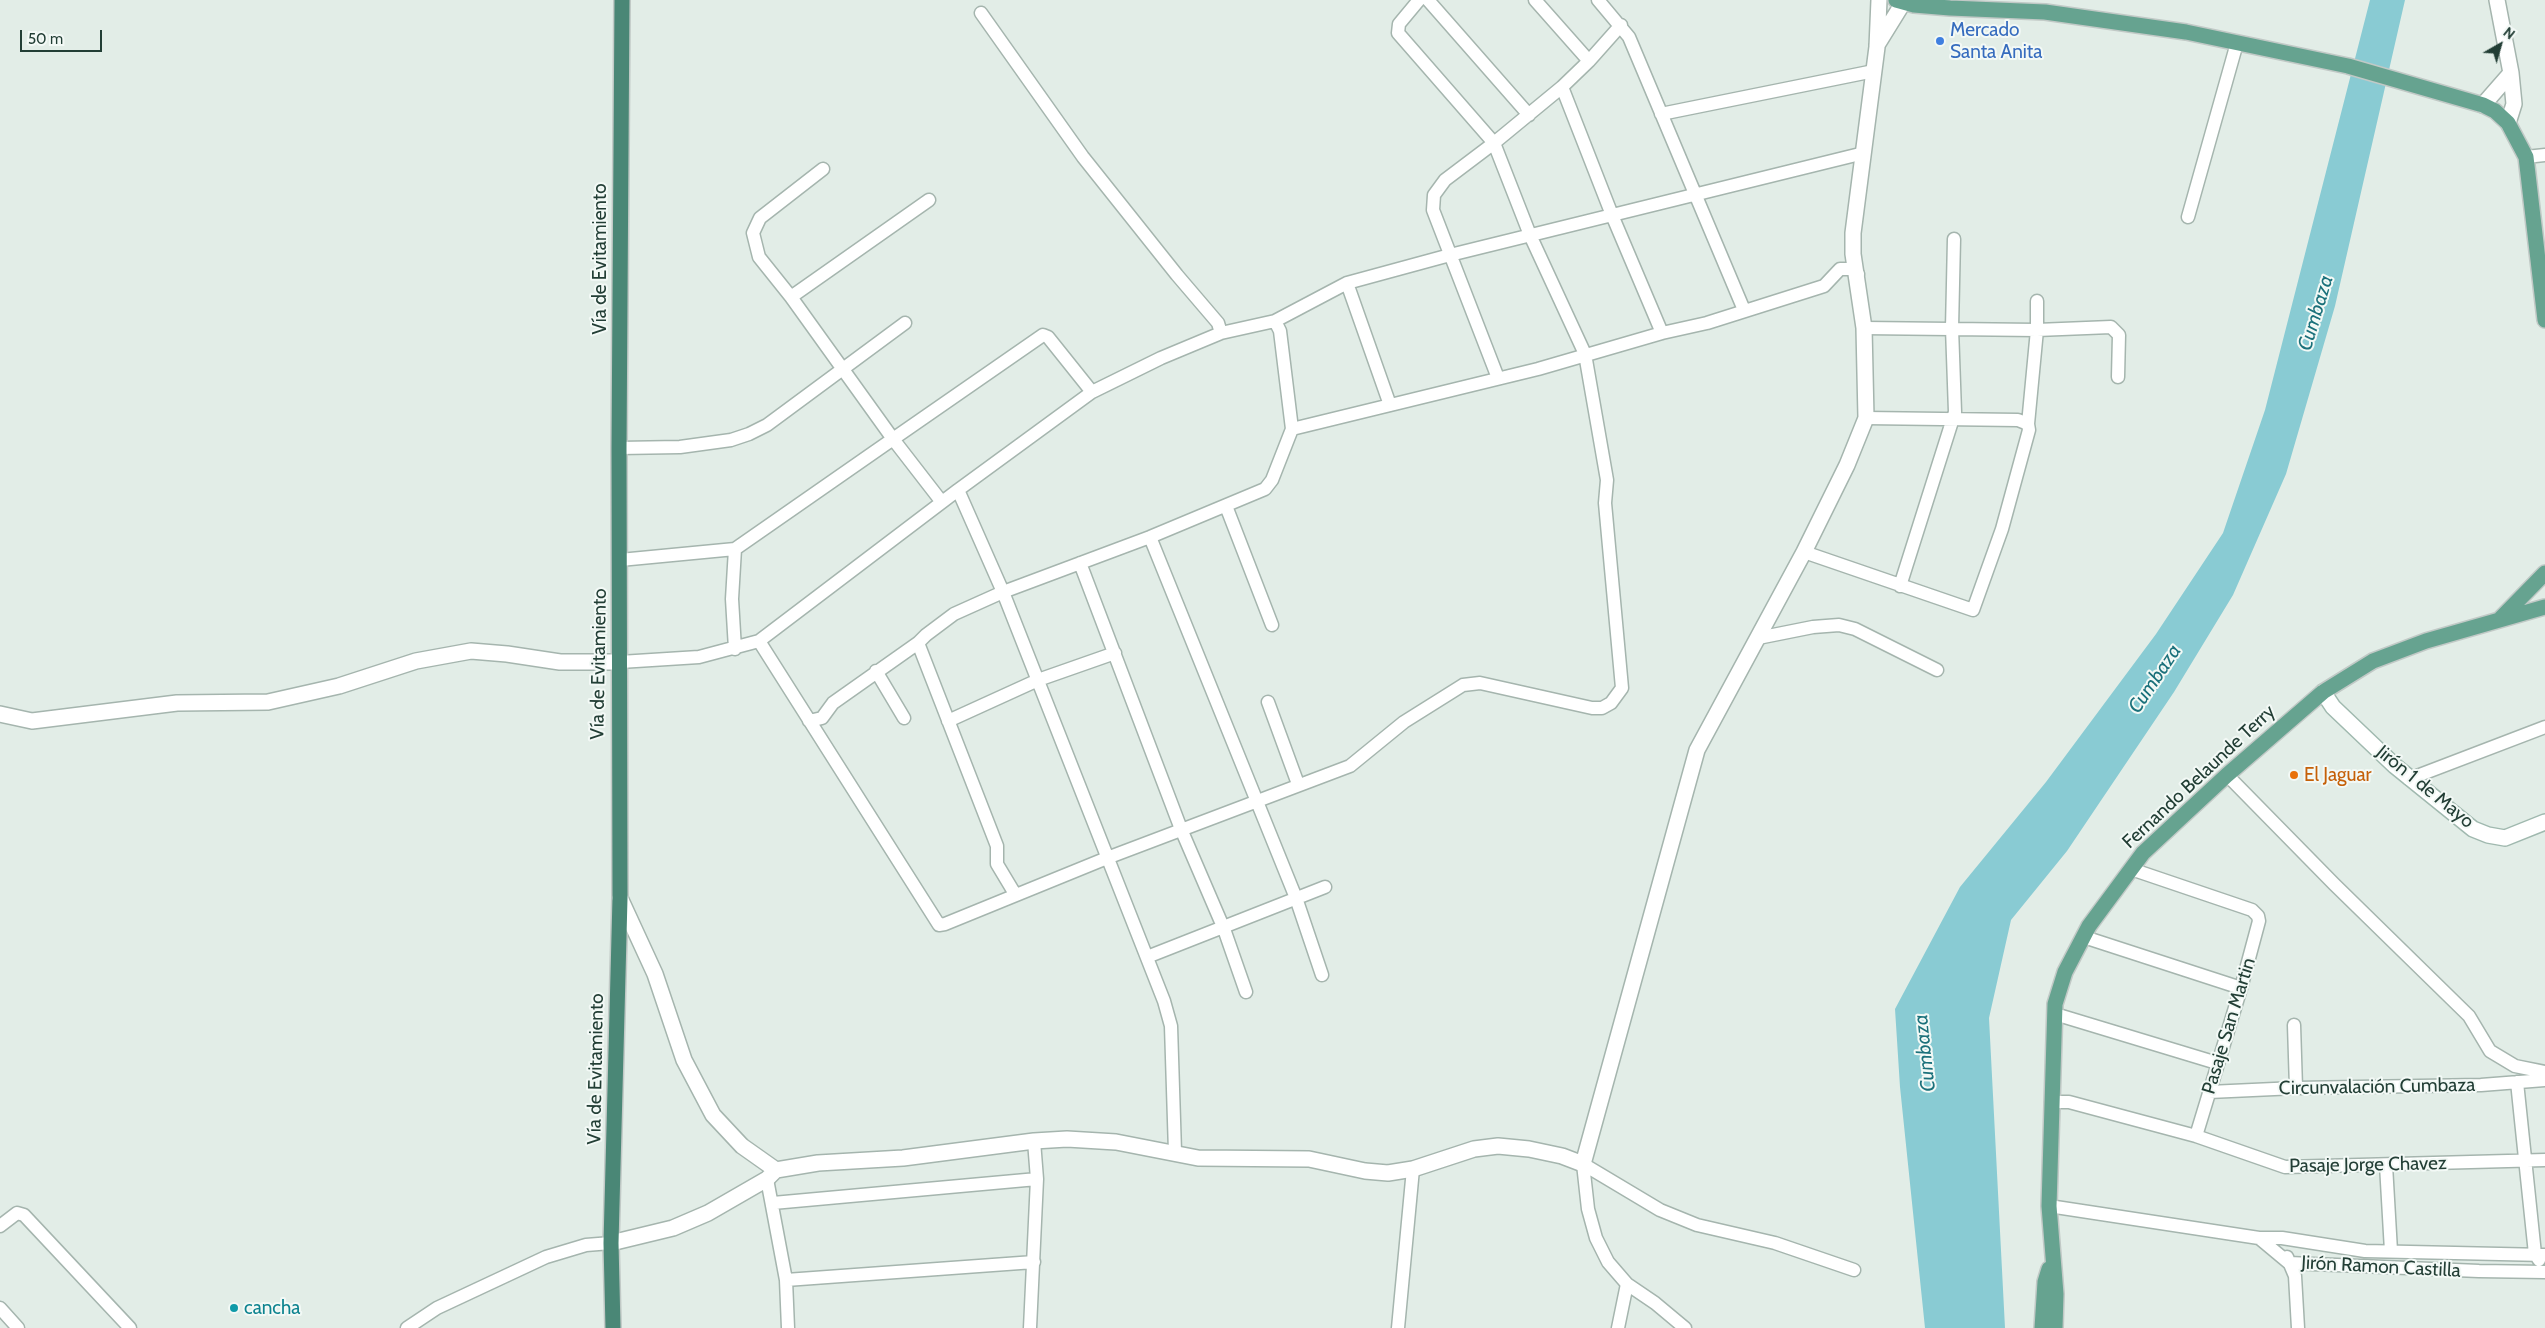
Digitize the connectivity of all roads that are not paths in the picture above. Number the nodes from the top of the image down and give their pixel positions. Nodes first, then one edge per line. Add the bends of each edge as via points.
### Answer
1 (622, 0) edge
2 (1419, 0) edge
3 (1428, 0) edge
4 (1535, 0) edge
5 (1598, 0) edge
6 (1879, 0) edge
7 (1969, 0) edge
8 (2497, 0) edge
9 (1903, 1) edge
10 (1989, 8) junction
11 (981, 13) dead end
12 (1621, 25) junction
13 (2237, 43) junction
14 (1877, 47) junction
15 (1589, 60) junction
16 (1874, 71) junction
17 (2511, 73) junction
18 (1562, 87) junction
19 (2483, 105) junction
20 (1661, 114) junction
21 (1528, 115) junction
22 (2508, 123) junction
23 (1494, 143) junction
24 (1864, 153) junction
25 (2545, 155) edge
26 (2526, 157) junction
27 (823, 169) dead end
28 (1694, 194) junction
29 (928, 200) dead end
30 (1612, 215) junction
31 (2188, 217) dead end
32 (1530, 235) junction
33 (1954, 238) dead end
34 (1450, 255) junction
35 (1858, 274) junction
36 (2542, 275) edge
37 (1347, 283) junction
38 (792, 297) junction
39 (2037, 302) dead end
40 (1744, 310) junction
41 (2545, 320) edge
42 (1275, 321) junction
43 (905, 323) dead end
44 (1864, 328) junction
45 (1952, 328) junction
46 (2037, 330) junction
47 (1221, 333) junction
48 (1662, 333) junction
49 (1585, 354) junction
50 (843, 368) junction
51 (2118, 377) dead end
52 (1498, 378) junction
53 (1092, 392) junction
54 (1390, 405) junction
55 (1866, 418) junction
56 (1951, 420) junction
57 (2028, 424) junction
58 (1292, 429) junction
59 (893, 438) junction
60 (619, 448) junction
61 (958, 490) junction
62 (941, 501) junction
63 (1226, 506) junction
64 (1150, 537) junction
65 (735, 549) junction
66 (1804, 552) junction
67 (620, 560) junction
68 (1080, 563) junction
69 (2545, 573) edge
70 (1900, 586) junction
71 (1003, 592) junction
72 (2545, 607) edge
73 (2500, 619) junction
74 (1272, 625) dead end
75 (1758, 638) junction
76 (759, 641) junction
77 (918, 643) junction
78 (735, 649) junction
79 (1115, 653) junction
80 (620, 662) junction
81 (876, 670) junction
82 (1937, 670) dead end
83 (1038, 680) junction
84 (2323, 692) junction
85 (1268, 702) dead end
86 (0, 714) edge
87 (904, 718) dead end
88 (810, 720) junction
89 (948, 721) junction
90 (2545, 727) edge
91 (2228, 775) junction
92 (2409, 779) junction
93 (1298, 784) junction
94 (1258, 800) junction
95 (2545, 822) edge
96 (1181, 829) junction
97 (1107, 858) junction
98 (2131, 869) junction
99 (1325, 888) dead end
100 (1015, 894) junction
101 (620, 898) junction
102 (1296, 898) junction
103 (1224, 929) junction
104 (2084, 937) junction
105 (1147, 958) junction
106 (1322, 975) dead end
107 (2241, 988) junction
108 (1246, 992) dead end
109 (2055, 1014) junction
110 (2294, 1026) dead end
111 (2217, 1063) junction
112 (2545, 1072) edge
113 (2545, 1080) edge
114 (2517, 1082) junction
115 (2296, 1088) junction
116 (2209, 1092) junction
117 (2051, 1102) junction
118 (2196, 1136) junction
119 (1034, 1141) junction
120 (1175, 1152) junction
121 (2545, 1160) edge
122 (2526, 1161) junction
123 (1583, 1164) junction
124 (2386, 1165) junction
125 (1413, 1169) junction
126 (772, 1175) junction
127 (1037, 1179) junction
128 (773, 1203) junction
129 (2049, 1206) junction
130 (0, 1226) edge
131 (2259, 1238) junction
132 (2282, 1238) junction
133 (612, 1243) junction
134 (2391, 1251) junction
135 (2540, 1254) edge
136 (2053, 1256) junction
137 (1034, 1262) junction
138 (2289, 1262) junction
139 (1854, 1270) dead end
140 (2545, 1272) edge
141 (2545, 1276) edge
142 (786, 1280) junction
143 (1628, 1284) junction
144 (0, 1308) edge
145 (18, 1328) edge
146 (130, 1328) edge
147 (407, 1328) edge
148 (613, 1328) edge
149 (788, 1328) edge
150 (1030, 1328) edge
151 (1398, 1328) edge
152 (1618, 1328) edge
153 (1684, 1328) edge
154 (2042, 1328) edge
155 (2055, 1328) edge
156 (2298, 1328) edge

1 - 60 highway, Vía de Evitamiento
2 - 23 street via 1399,24 1398,33
3 - 21 street
4 - 15 street
5 - 12 street
6 - 14 street
7 - 10 main road
8 - 17 street
9 - 10 main road via 1977,10
9 - 14 street
10 - 13 main road via 2045,12 2186,32
11 - 47 street via 1083,157 1218,323
12 - 15 street
12 - 20 street
13 - 19 main road via 2348,66
13 - 31 street
14 - 16 street
15 - 18 street
16 - 20 street
16 - 24 street
17 - 19 street
17 - 22 street via 2514,104
18 - 21 street
18 - 30 street
19 - 22 main road
20 - 28 street
21 - 23 street
22 - 26 main road
23 - 32 street
23 - 34 street via 1445,180 1434,195 1433,210
24 - 28 street
24 - 35 street via 1853,233
25 - 26 street
26 - 36 main road
27 - 38 street via 760,218 753,233 759,257
28 - 30 street
28 - 40 street
29 - 38 street
30 - 32 street
30 - 48 street
32 - 34 street
32 - 49 street
33 - 45 street
34 - 37 street
34 - 52 street
35 - 40 street via 1851,269 1840,270 1824,286
35 - 44 street
36 - 41 main road
37 - 42 street
37 - 54 street
38 - 50 street
39 - 46 street
40 - 48 street via 1707,323
42 - 47 street
42 - 58 street via 1280,331
43 - 50 street
44 - 45 street
44 - 55 street
45 - 46 street
45 - 56 street via 1955,412
46 - 51 street via 2116,329 2119,335
46 - 57 street
47 - 53 street
48 - 49 street
49 - 52 street
49 - 93 street via 1607,480 1606,503 1622,688 1616,697 1607,706 1592,708 1480,683 1463,684 1404,722 1350,766
50 - 59 street
50 - 60 street via 767,425 749,434 731,440 680,447
52 - 54 street
53 - 59 street via 1048,337 1043,336
53 - 61 street
54 - 58 street
55 - 56 street
55 - 66 street
56 - 57 street via 2018,420
56 - 70 street
57 - 70 street via 2030,430 2002,529 1973,610
58 - 63 street via 1269,485
59 - 62 street
59 - 65 street
60 - 67 highway, Vía de Evitamiento
61 - 62 street
61 - 71 street
62 - 76 street
63 - 64 street
63 - 74 street
64 - 68 street
64 - 94 street
65 - 67 street
65 - 78 street via 732,599
66 - 70 street
66 - 75 street
67 - 80 highway, Vía de Evitamiento
68 - 71 street
68 - 79 street
69 - 73 main road, Fernando Belaunde Terry
71 - 77 street via 954,614
71 - 83 street
72 - 73 main road, Fernando Belaunde Terry
73 - 84 main road, Fernando Belaunde Terry via 2373,661
75 - 82 street via 1839,625 1855,628
75 - 123 street via 1697,750
76 - 78 street
76 - 88 street
77 - 81 street
77 - 89 street
78 - 80 street via 699,657
79 - 83 street
79 - 96 street
80 - 86 street via 560,662 471,652 416,661 339,686 268,702 177,703 32,721
80 - 101 highway, Vía de Evitamiento
81 - 87 street
81 - 88 street via 832,703 822,718
83 - 89 street
83 - 97 street
84 - 91 main road, Fernando Belaunde Terry
84 - 92 street, Jirón 1 de Mayo via 2333,707
85 - 93 street
88 - 100 street via 939,925
89 - 100 street via 997,846 997,864
90 - 92 street
91 - 98 main road, Fernando Belaunde Terry
91 - 112 street via 2462,1009 2490,1051 2515,1066
92 - 95 street, Jirón 1 de Mayo via 2473,829 2488,836 2505,838
93 - 94 street
94 - 96 street
94 - 102 street
96 - 97 street
96 - 103 street
97 - 100 street
97 - 105 street
98 - 104 main road, Fernando Belaunde Terry
98 - 107 street, Pasaje San Martin via 2252,910 2258,916
99 - 102 street
101 - 126 street via 655,974 684,1060 713,1115
101 - 133 highway, Vía de Evitamiento
102 - 103 street
102 - 106 street
103 - 105 street
103 - 108 street
104 - 107 street
104 - 109 main road, Fernando Belaunde Terry via 2064,972
105 - 120 street via 1171,1026
107 - 111 street, Pasaje San Martin
109 - 111 street
109 - 117 main road, Fernando Belaunde Terry
110 - 115 street
111 - 116 street, Pasaje San Martin
113 - 114 street, Circunvalación Cumbaza
114 - 115 street, Circunvalación Cumbaza
114 - 122 street
115 - 116 street, Circunvalación Cumbaza
116 - 118 street, Pasaje San Martin
117 - 118 street, Pasaje Jorge Chavez via 2069,1102
117 - 129 main road, Fernando Belaunde Terry
118 - 124 street, Pasaje Jorge Chavez via 2285,1167
119 - 120 street via 1116,1142
119 - 126 street via 903,1158 818,1163
119 - 127 street
120 - 125 street via 1198,1158 1309,1159 1388,1173
121 - 122 street, Pasaje Jorge Chavez
122 - 124 street, Pasaje Jorge Chavez
122 - 135 street
123 - 125 street via 1529,1149 1498,1146 1474,1149
123 - 139 street via 1660,1210
123 - 143 street via 1588,1209 1596,1238 1608,1262
124 - 134 street
125 - 151 street
126 - 128 street
126 - 133 street via 708,1213 673,1228
127 - 128 street
127 - 137 street
128 - 142 street
129 - 131 street, Jirón Ramon Castilla
129 - 136 main road, Fernando Belaunde Terry
130 - 146 street via 17,1213 24,1215
131 - 132 street
131 - 138 street, Jirón Ramon Castilla
132 - 134 street via 2365,1251
132 - 138 street
133 - 147 street via 586,1245 546,1258 437,1308
133 - 148 highway, Vía de Evitamiento
134 - 135 street
135 - 140 street
136 - 154 main road, Fernando Belaunde Terry via 2045,1282
136 - 155 main road, Fernando Belaunde Terry
137 - 142 street
137 - 150 street
138 - 140 street, Jirón Ramon Castilla via 2479,1272
138 - 156 street via 2295,1276
140 - 141 street
142 - 149 street
143 - 152 street
143 - 153 street
144 - 145 street

